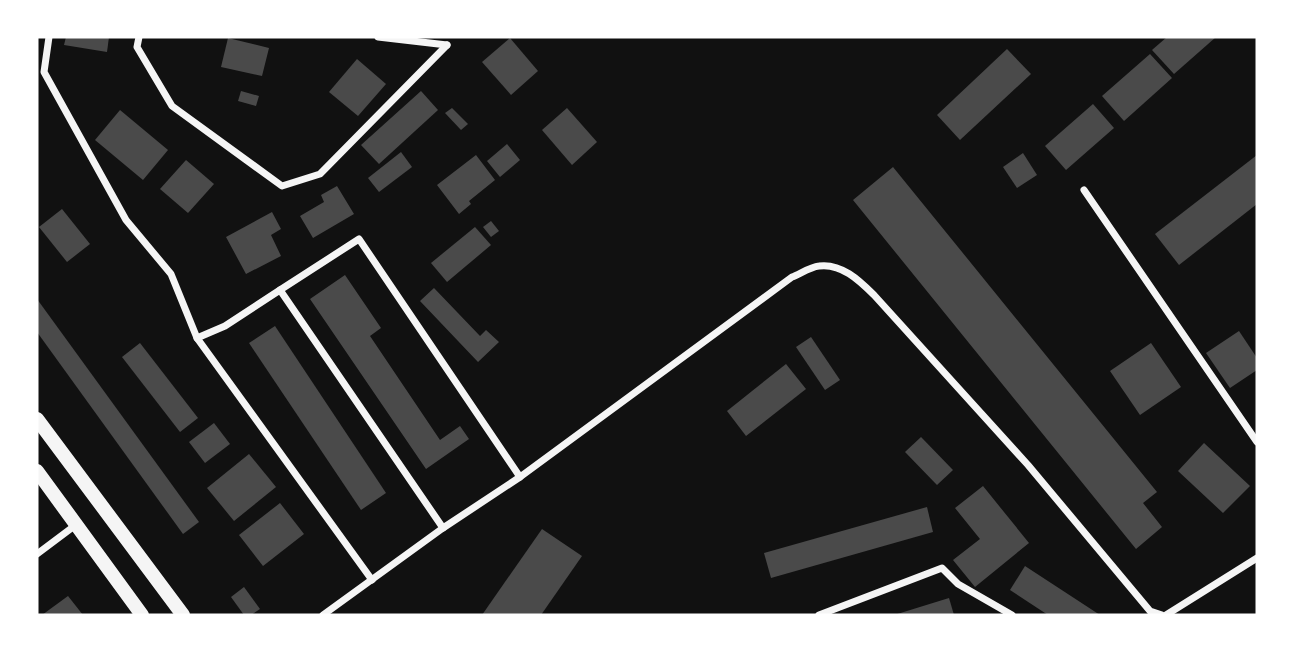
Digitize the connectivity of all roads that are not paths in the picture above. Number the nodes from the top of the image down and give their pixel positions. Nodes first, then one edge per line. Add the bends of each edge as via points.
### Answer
1 (49, 37) edge
2 (139, 37) edge
3 (378, 37) edge
4 (1084, 190) dead end
5 (281, 290) junction
6 (197, 338) junction
7 (37, 419) edge
8 (1255, 441) edge
9 (1257, 450) edge
10 (37, 471) edge
11 (520, 477) junction
12 (77, 524) junction
13 (443, 528) junction
14 (37, 554) edge
15 (1257, 558) edge
16 (372, 580) junction
17 (1148, 613) edge
18 (142, 615) edge
19 (183, 615) edge
20 (323, 615) edge
21 (819, 615) edge
22 (1012, 615) edge
23 (1164, 615) edge

1 - 6 street via 44,72 127,220 171,274
2 - 3 street via 137,47 172,106 282,187 320,174 447,45
4 - 8 street
5 - 6 street
5 - 11 street via 359,239
5 - 13 street
6 - 16 street
7 - 19 main road
8 - 9 street
10 - 12 main road
11 - 13 street
11 - 17 street via 792,277 818,266 836,268 857,278 874,295 1028,465
12 - 14 street
12 - 18 main road
13 - 16 street
15 - 23 street
16 - 20 street
17 - 23 street
21 - 22 street via 942,568 958,584

